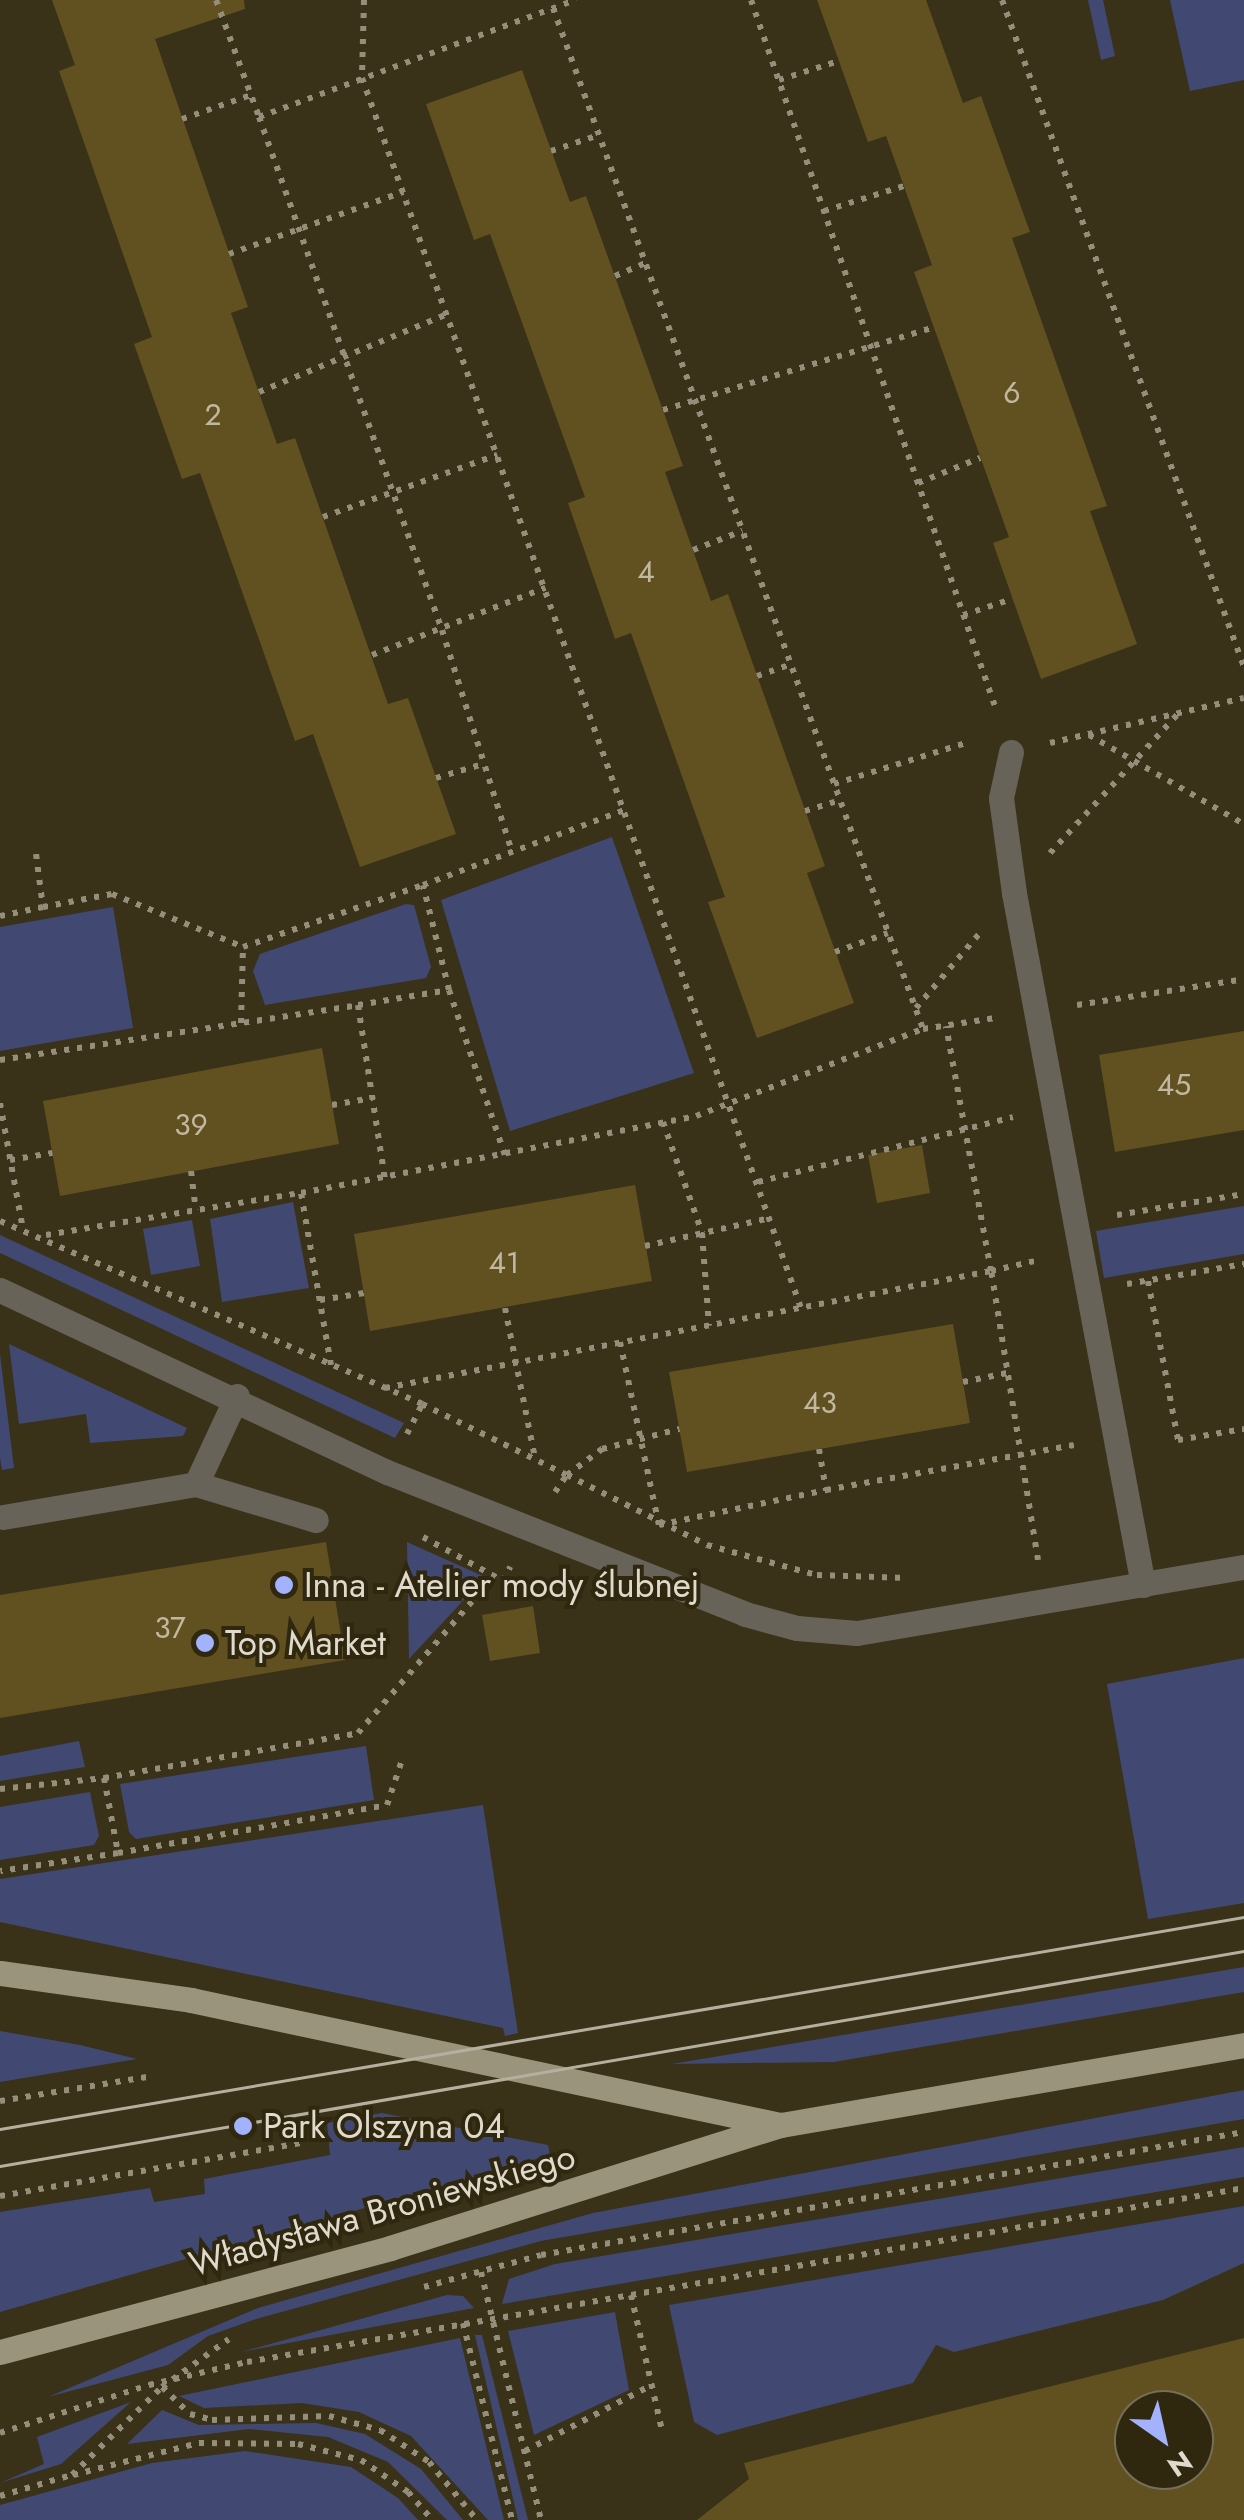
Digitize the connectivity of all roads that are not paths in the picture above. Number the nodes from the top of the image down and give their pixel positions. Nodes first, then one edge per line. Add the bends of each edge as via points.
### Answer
1 (1007, 741) road end
2 (0, 1290) edge
3 (238, 1396) junction
4 (196, 1484) junction
5 (3, 1516) dead end
6 (316, 1520) dead end
7 (1244, 1568) edge
8 (1144, 1584) junction
9 (0, 1973) edge
10 (1244, 2045) edge
11 (781, 2126) junction
12 (0, 2352) edge

1 - 8 lane via 1000,798
2 - 3 lane
3 - 4 lane
3 - 8 lane via 386,1472 745,1614 797,1628 857,1633
4 - 5 lane
4 - 6 lane
7 - 8 lane
9 - 11 main road, Władysława Broniewskiego via 191,2000
10 - 11 main road, Władysława Broniewskiego
11 - 12 main road, Władysława Broniewskiego via 390,2248

